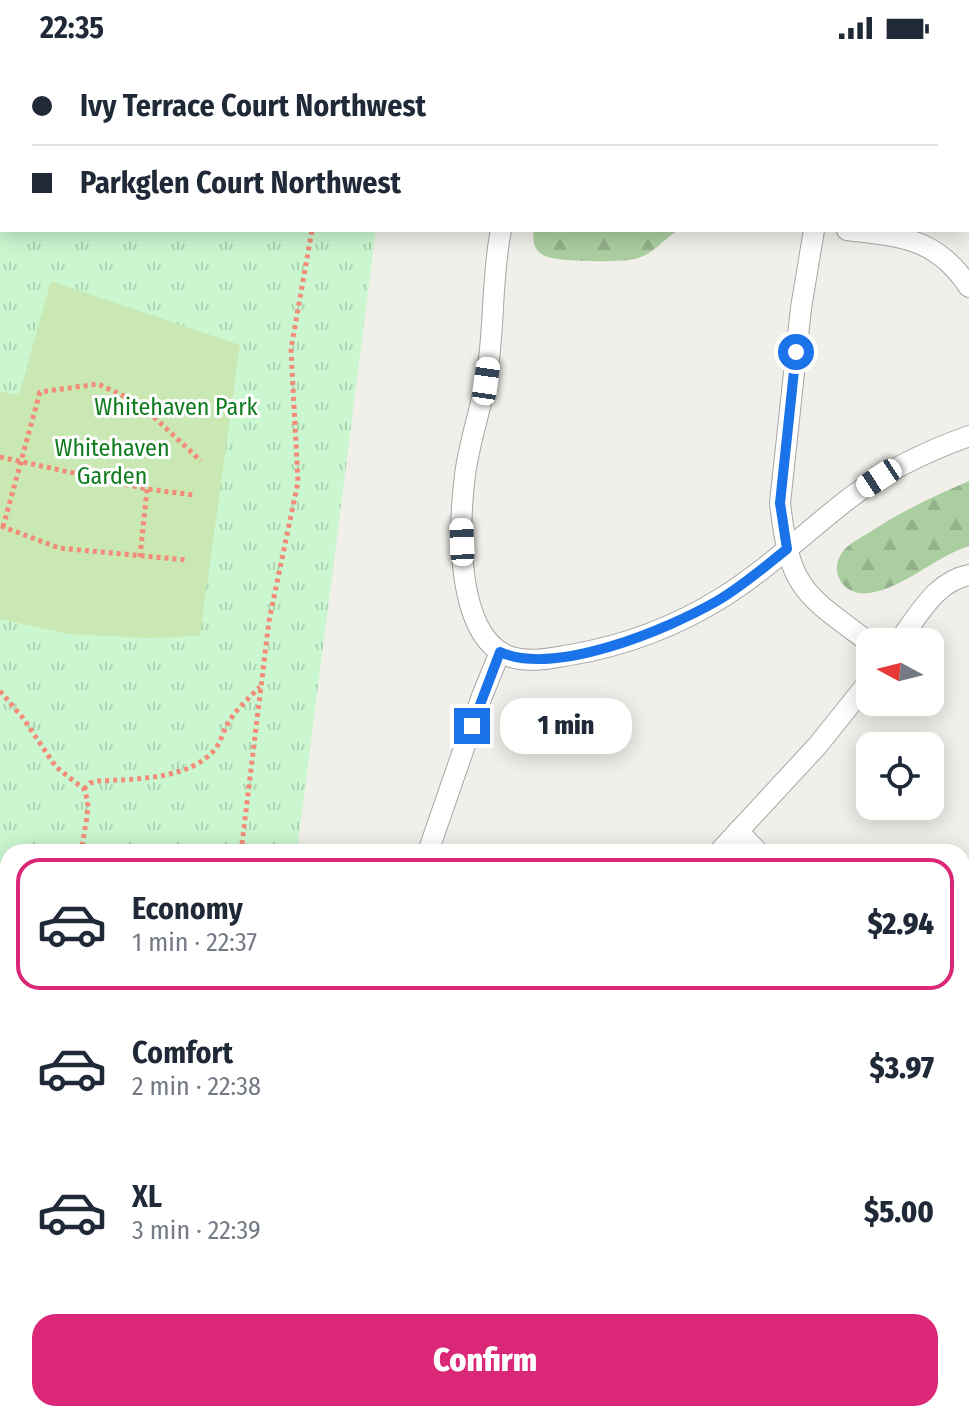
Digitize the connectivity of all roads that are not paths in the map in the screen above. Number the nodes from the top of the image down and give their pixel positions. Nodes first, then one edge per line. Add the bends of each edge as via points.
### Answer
1 (501, 232) edge
2 (814, 232) edge
3 (862, 232) edge
4 (969, 287) edge
5 (969, 436) edge
6 (787, 549) junction
7 (969, 575) edge
8 (909, 628) edge
9 (856, 632) edge
10 (500, 652) junction
11 (856, 698) edge
12 (738, 831) junction
13 (431, 844) edge
14 (726, 844) edge
15 (750, 844) edge

1 - 10 street via 490,351 461,519 470,602 484,638
2 - 6 street via 780,503
3 - 4 street via 927,245 949,261
5 - 6 street via 879,478
6 - 9 street via 807,594
6 - 10 street via 720,599 635,638 534,660
7 - 8 street via 942,587
10 - 13 street
11 - 12 street
12 - 14 street
12 - 15 street

